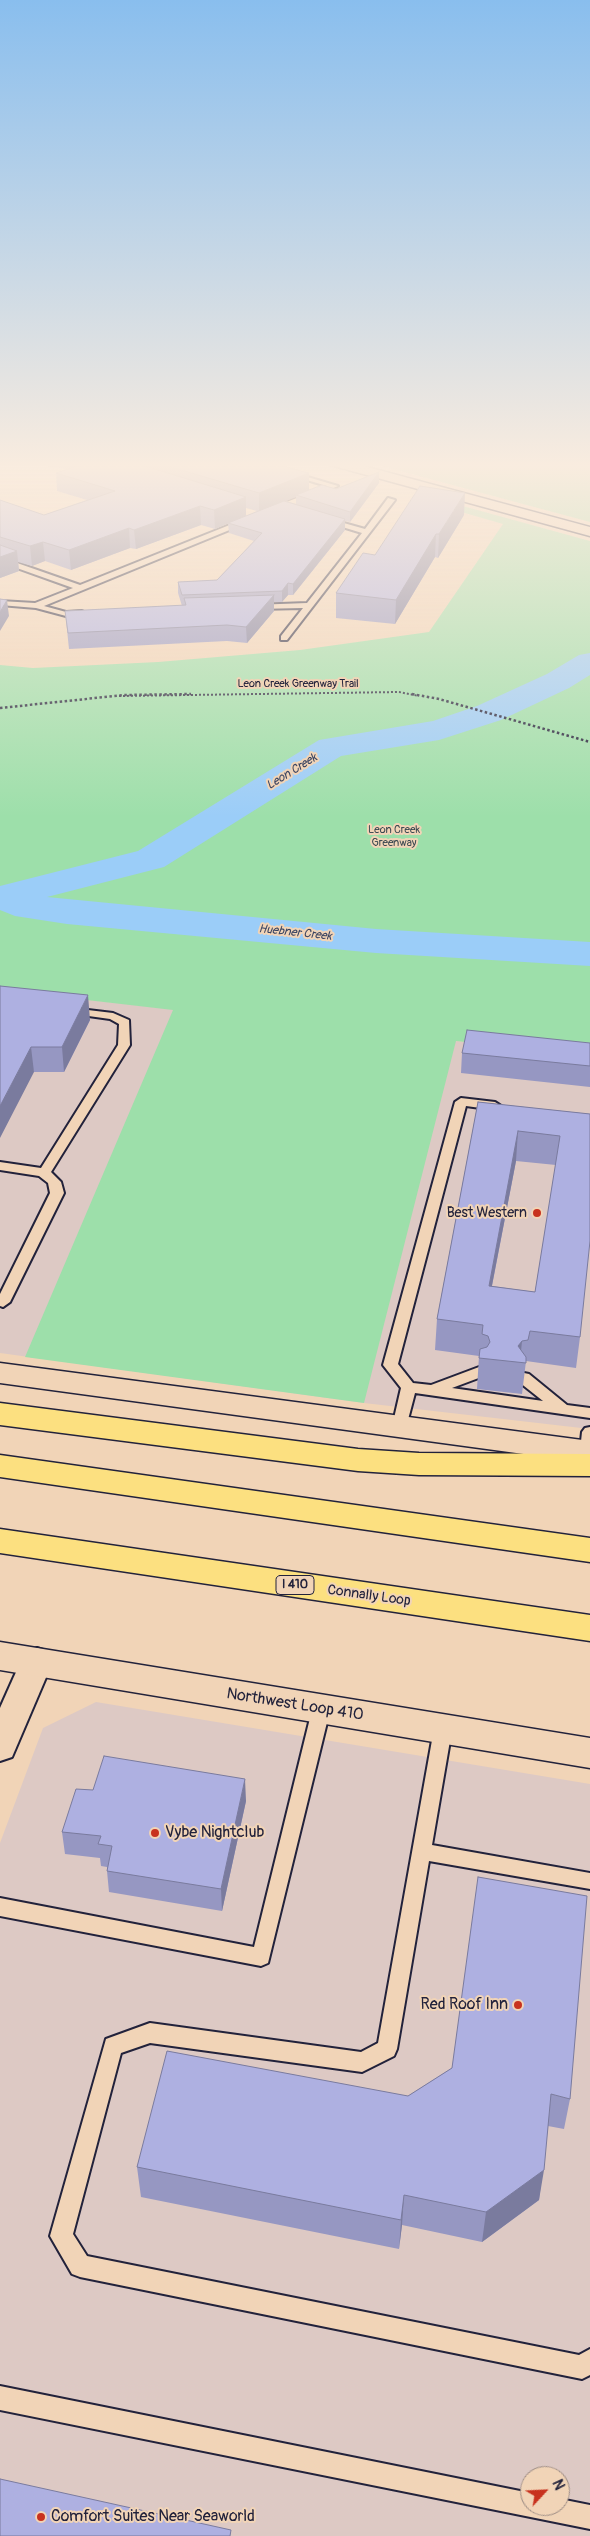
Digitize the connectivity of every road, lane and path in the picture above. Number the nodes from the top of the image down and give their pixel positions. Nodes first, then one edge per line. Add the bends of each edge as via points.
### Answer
1 (59, 580) edge
2 (99, 580) edge
3 (329, 580) edge
4 (80, 588) junction
5 (0, 603) edge
6 (310, 605) junction
7 (36, 606) junction
8 (242, 607) edge
9 (95, 612) edge
10 (284, 638) dead end
11 (0, 708) edge
12 (590, 742) edge
13 (56, 1010) edge
14 (507, 1108) edge
15 (0, 1166) edge
16 (44, 1173) junction
17 (1, 1304) edge
18 (478, 1372) edge
19 (0, 1373) edge
20 (524, 1378) edge
21 (410, 1387) junction
22 (434, 1390) junction
23 (563, 1408) junction
24 (590, 1413) edge
25 (0, 1414) edge
26 (400, 1427) junction
27 (589, 1450) edge
28 (0, 1466) edge
29 (0, 1541) edge
30 (590, 1550) edge
31 (590, 1628) edge
32 (0, 1656) edge
33 (37, 1661) junction
34 (321, 1710) junction
35 (443, 1729) junction
36 (0, 1747) edge
37 (590, 1753) edge
38 (422, 1851) junction
39 (590, 1880) edge
40 (0, 1907) edge
41 (590, 2362) edge
42 (0, 2398) edge
43 (520, 2503) edge
44 (570, 2513) edge
45 (590, 2517) edge

1 - 4 lane
2 - 4 lane
3 - 6 lane
4 - 7 lane
5 - 7 lane
6 - 8 lane
6 - 10 lane
7 - 9 lane via 66,614
11 - 12 path, Leon Creek Greenway Trail via 124,694 400,692 439,698
13 - 16 lane via 112,1016 125,1022 124,1045
14 - 21 lane via 460,1102 390,1364
15 - 16 lane
16 - 17 lane via 54,1182 57,1193
18 - 22 lane
19 - 26 main road
20 - 23 lane
21 - 22 lane
21 - 26 lane
22 - 23 lane
23 - 24 lane
25 - 27 highway via 358,1460 419,1464
26 - 27 main road
28 - 30 highway
29 - 31 highway, Connally Loop / I 410
32 - 33 main road, Northwest Loop 410
33 - 34 main road, Northwest Loop 410
33 - 36 street
34 - 35 main road, Northwest Loop 410
34 - 40 lane via 261,1957
35 - 37 main road, Northwest Loop 410
35 - 38 lane
38 - 39 lane
38 - 41 lane via 387,2049 362,2062 150,2033 114,2046 61,2236 80,2266 582,2367
42 - 43 lane
44 - 45 lane

